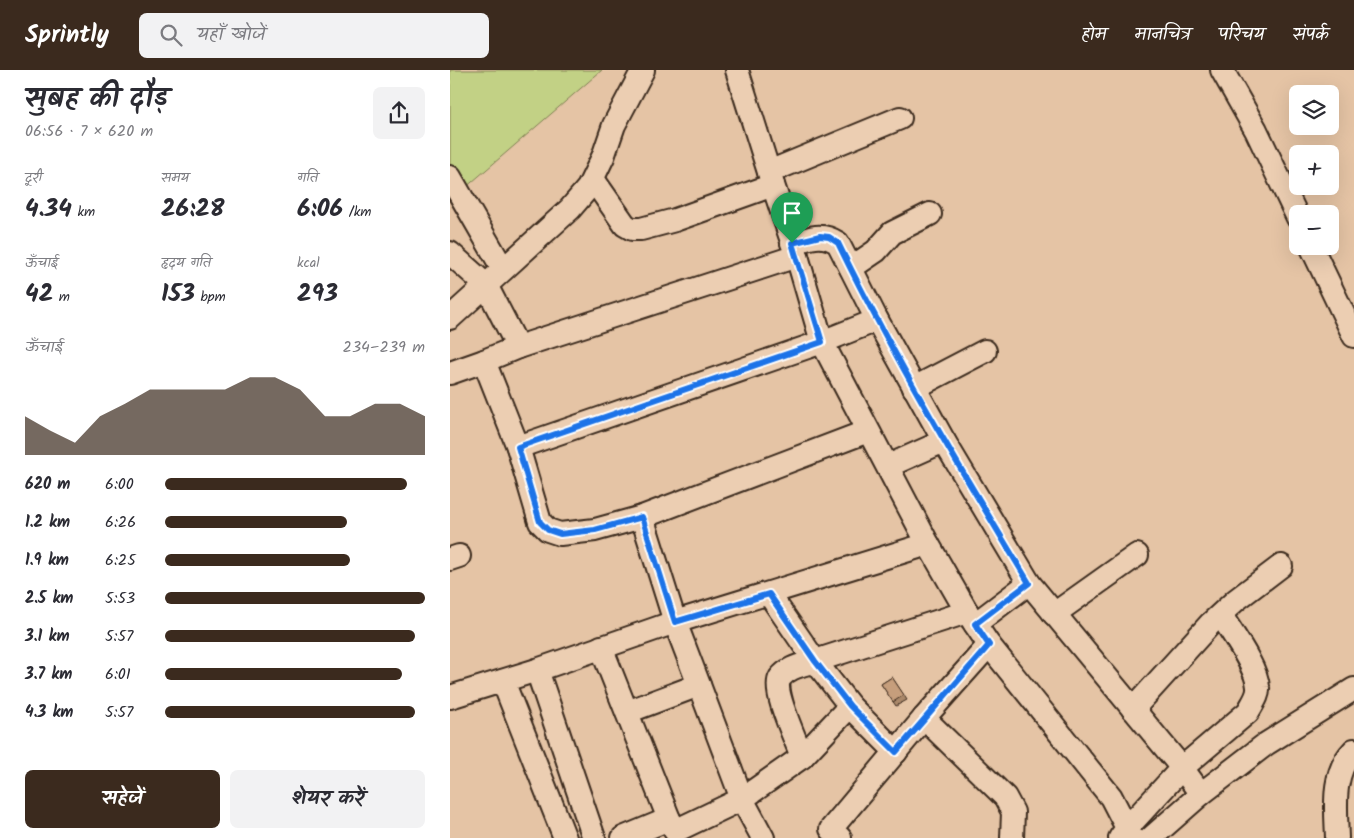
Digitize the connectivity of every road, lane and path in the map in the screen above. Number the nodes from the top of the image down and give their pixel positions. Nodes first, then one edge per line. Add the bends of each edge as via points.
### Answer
1 (643, 70) edge
2 (736, 70) edge
3 (1222, 70) edge
4 (900, 118) dead end
5 (450, 177) edge
6 (771, 178) junction
7 (593, 179) junction
8 (1292, 205) edge
9 (930, 214) dead end
10 (795, 249) junction
11 (450, 253) edge
12 (1315, 255) edge
13 (851, 268) junction
14 (503, 269) junction
15 (486, 285) junction
16 (450, 318) edge
17 (877, 320) junction
18 (1354, 336) edge
19 (822, 342) junction
20 (518, 347) junction
21 (985, 351) dead end
22 (484, 361) junction
23 (450, 373) edge
24 (914, 388) junction
25 (868, 430) junction
26 (944, 441) junction
27 (518, 447) junction
28 (888, 466) junction
29 (642, 517) junction
30 (928, 544) junction
31 (1137, 555) dead end
32 (1281, 566) dead end
33 (1029, 583) junction
34 (769, 594) junction
35 (1054, 614) junction
36 (1221, 615) junction
37 (971, 618) junction
38 (675, 622) junction
39 (989, 645) junction
40 (602, 647) junction
41 (815, 661) junction
42 (520, 676) junction
43 (699, 685) junction
44 (1354, 689) edge
45 (450, 697) edge
46 (850, 706) junction
47 (1133, 709) junction
48 (627, 712) junction
49 (924, 718) junction
50 (1354, 750) edge
51 (896, 752) junction
52 (802, 757) junction
53 (1182, 768) junction
54 (1201, 794) junction
55 (742, 799) junction
56 (674, 829) edge
57 (831, 835) edge
58 (1127, 835) edge
59 (565, 838) edge
60 (594, 838) edge
61 (623, 838) edge
62 (763, 838) edge
63 (1012, 838) edge
64 (1151, 838) edge
65 (1338, 838) edge

1 - 7 street via 614,126
2 - 6 street
3 - 8 street via 1256,130
4 - 6 street
5 - 14 street
6 - 7 street via 675,220 641,229 625,225
6 - 10 street
7 - 14 street via 570,209
9 - 13 street via 892,233 876,251
10 - 13 street via 820,236 829,237 838,243
10 - 19 street
10 - 20 street
11 - 15 street
12 - 18 street
13 - 17 street
14 - 15 street
15 - 16 street
15 - 20 street
17 - 19 street
17 - 24 street
19 - 25 street
19 - 27 street
20 - 22 street
21 - 24 street
22 - 23 street
22 - 27 street
24 - 26 street
25 - 28 street
25 - 29 street
26 - 28 street
26 - 33 street
27 - 29 street via 540,522 548,530 560,534 595,530
28 - 30 street
29 - 38 street
30 - 34 street
30 - 37 street
31 - 35 street
32 - 36 street
33 - 35 street
33 - 37 street
34 - 38 street
34 - 41 street
35 - 47 street
36 - 47 street
36 - 53 street via 1247,658 1259,688 1248,712
37 - 39 street
37 - 41 street
38 - 40 street
38 - 43 street
39 - 49 street
39 - 58 street via 1111,797
40 - 42 street
40 - 48 street
41 - 46 street
41 - 52 street via 789,670 778,684
42 - 45 street
42 - 59 street
42 - 60 street
43 - 48 street
43 - 55 street
44 - 54 street via 1266,744
46 - 51 street
46 - 52 street
47 - 53 street
48 - 56 street
49 - 51 street
49 - 63 street via 1005,797 1013,812
50 - 65 street via 1339,773 1336,789
51 - 57 street
52 - 55 street
53 - 54 street
53 - 58 street
54 - 64 street
55 - 56 street
55 - 62 street
56 - 61 street

